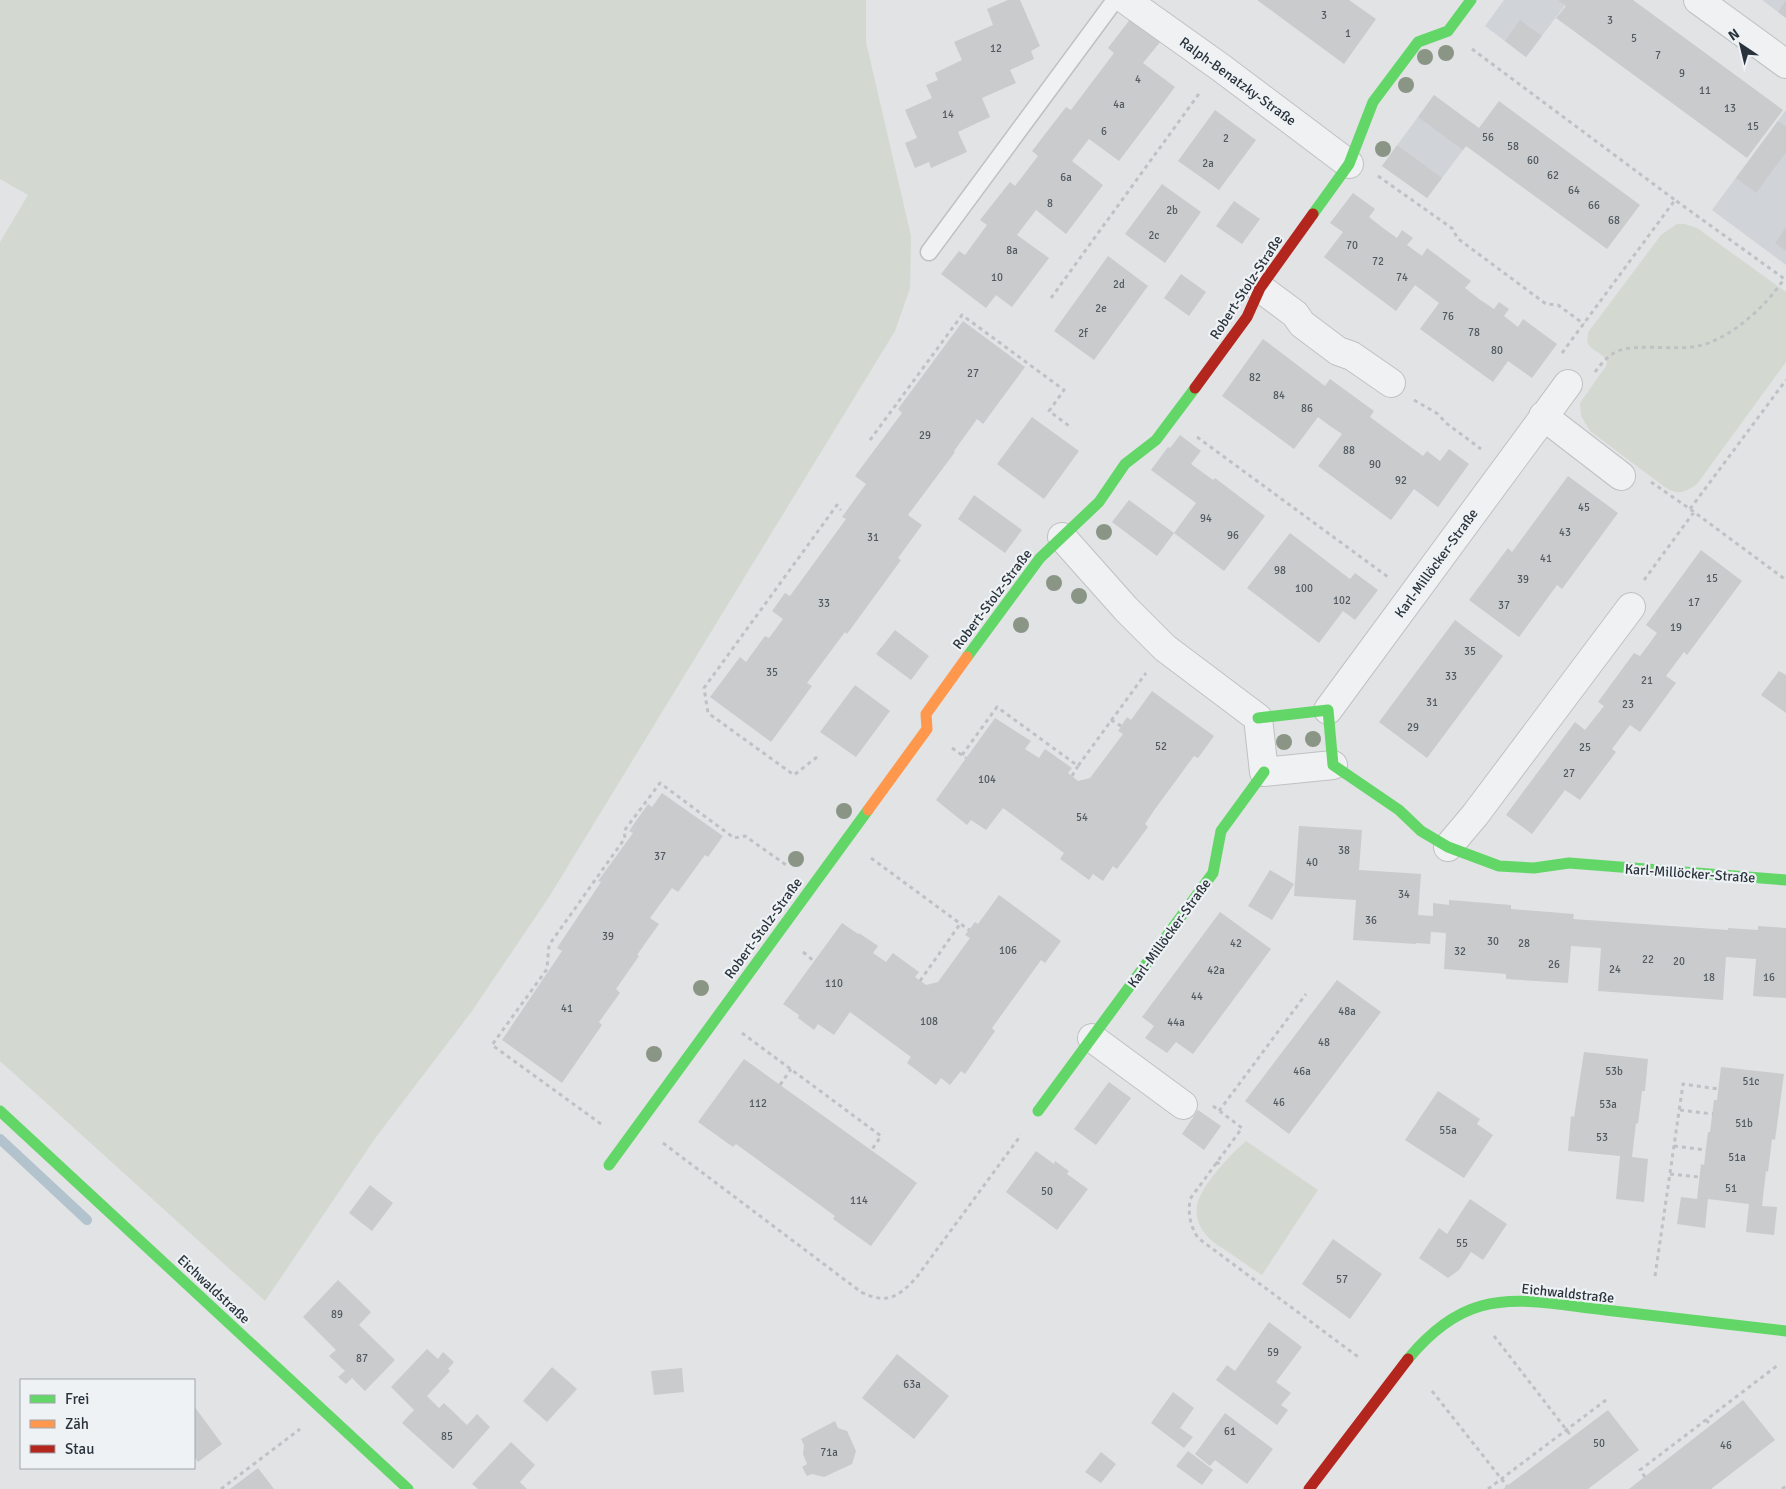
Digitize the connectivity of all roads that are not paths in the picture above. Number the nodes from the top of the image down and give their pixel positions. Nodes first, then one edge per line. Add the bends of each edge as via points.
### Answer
1 (1115, 0) edge
2 (1126, 0) edge
3 (1471, 0) edge
4 (1698, 0) edge
5 (1786, 64) edge
6 (1349, 164) junction
7 (929, 252) dead end
8 (1260, 288) junction
9 (1391, 383) road end
10 (1568, 384) road end
11 (1543, 416) junction
12 (1621, 476) road end
13 (1062, 537) junction
14 (1631, 607) road end
15 (1328, 710) junction
16 (1258, 718) junction
17 (1334, 765) junction
18 (1264, 772) junction
19 (1448, 847) junction
20 (1786, 880) edge
21 (1092, 1038) junction
22 (1182, 1105) road end
23 (0, 1111) edge
24 (1038, 1111) road end
25 (609, 1165) dead end
26 (1786, 1332) edge
27 (408, 1489) edge
28 (1309, 1489) edge

1 - 7 lane
2 - 6 street, Ralph-Benatzky-Straße
3 - 6 street, Robert-Stolz-Straße via 1448,31 1418,42 1412,49 1374,102
4 - 5 street
6 - 8 street, Robert-Stolz-Straße
8 - 9 street via 1338,351 1352,356
8 - 13 street, Robert-Stolz-Straße via 1247,317 1156,440 1125,464 1098,502
10 - 11 street, Karl-Millöcker-Straße
11 - 12 street
11 - 15 street, Karl-Millöcker-Straße
13 - 16 street via 1164,648
13 - 25 street, Robert-Stolz-Straße via 1040,558 926,714 927,729
14 - 19 street
15 - 16 street
15 - 17 street
16 - 18 street
17 - 18 street
17 - 19 street, Karl-Millöcker-Straße via 1399,810 1420,831
18 - 21 street, Karl-Millöcker-Straße via 1221,831 1213,873
19 - 20 street, Karl-Millöcker-Straße via 1499,866 1534,868 1569,863
21 - 22 street
21 - 24 street, Karl-Millöcker-Straße
23 - 27 street, Eichwaldstraße
26 - 28 street, Eichwaldstraße via 1516,1301 1473,1308 1444,1325 1406,1359

